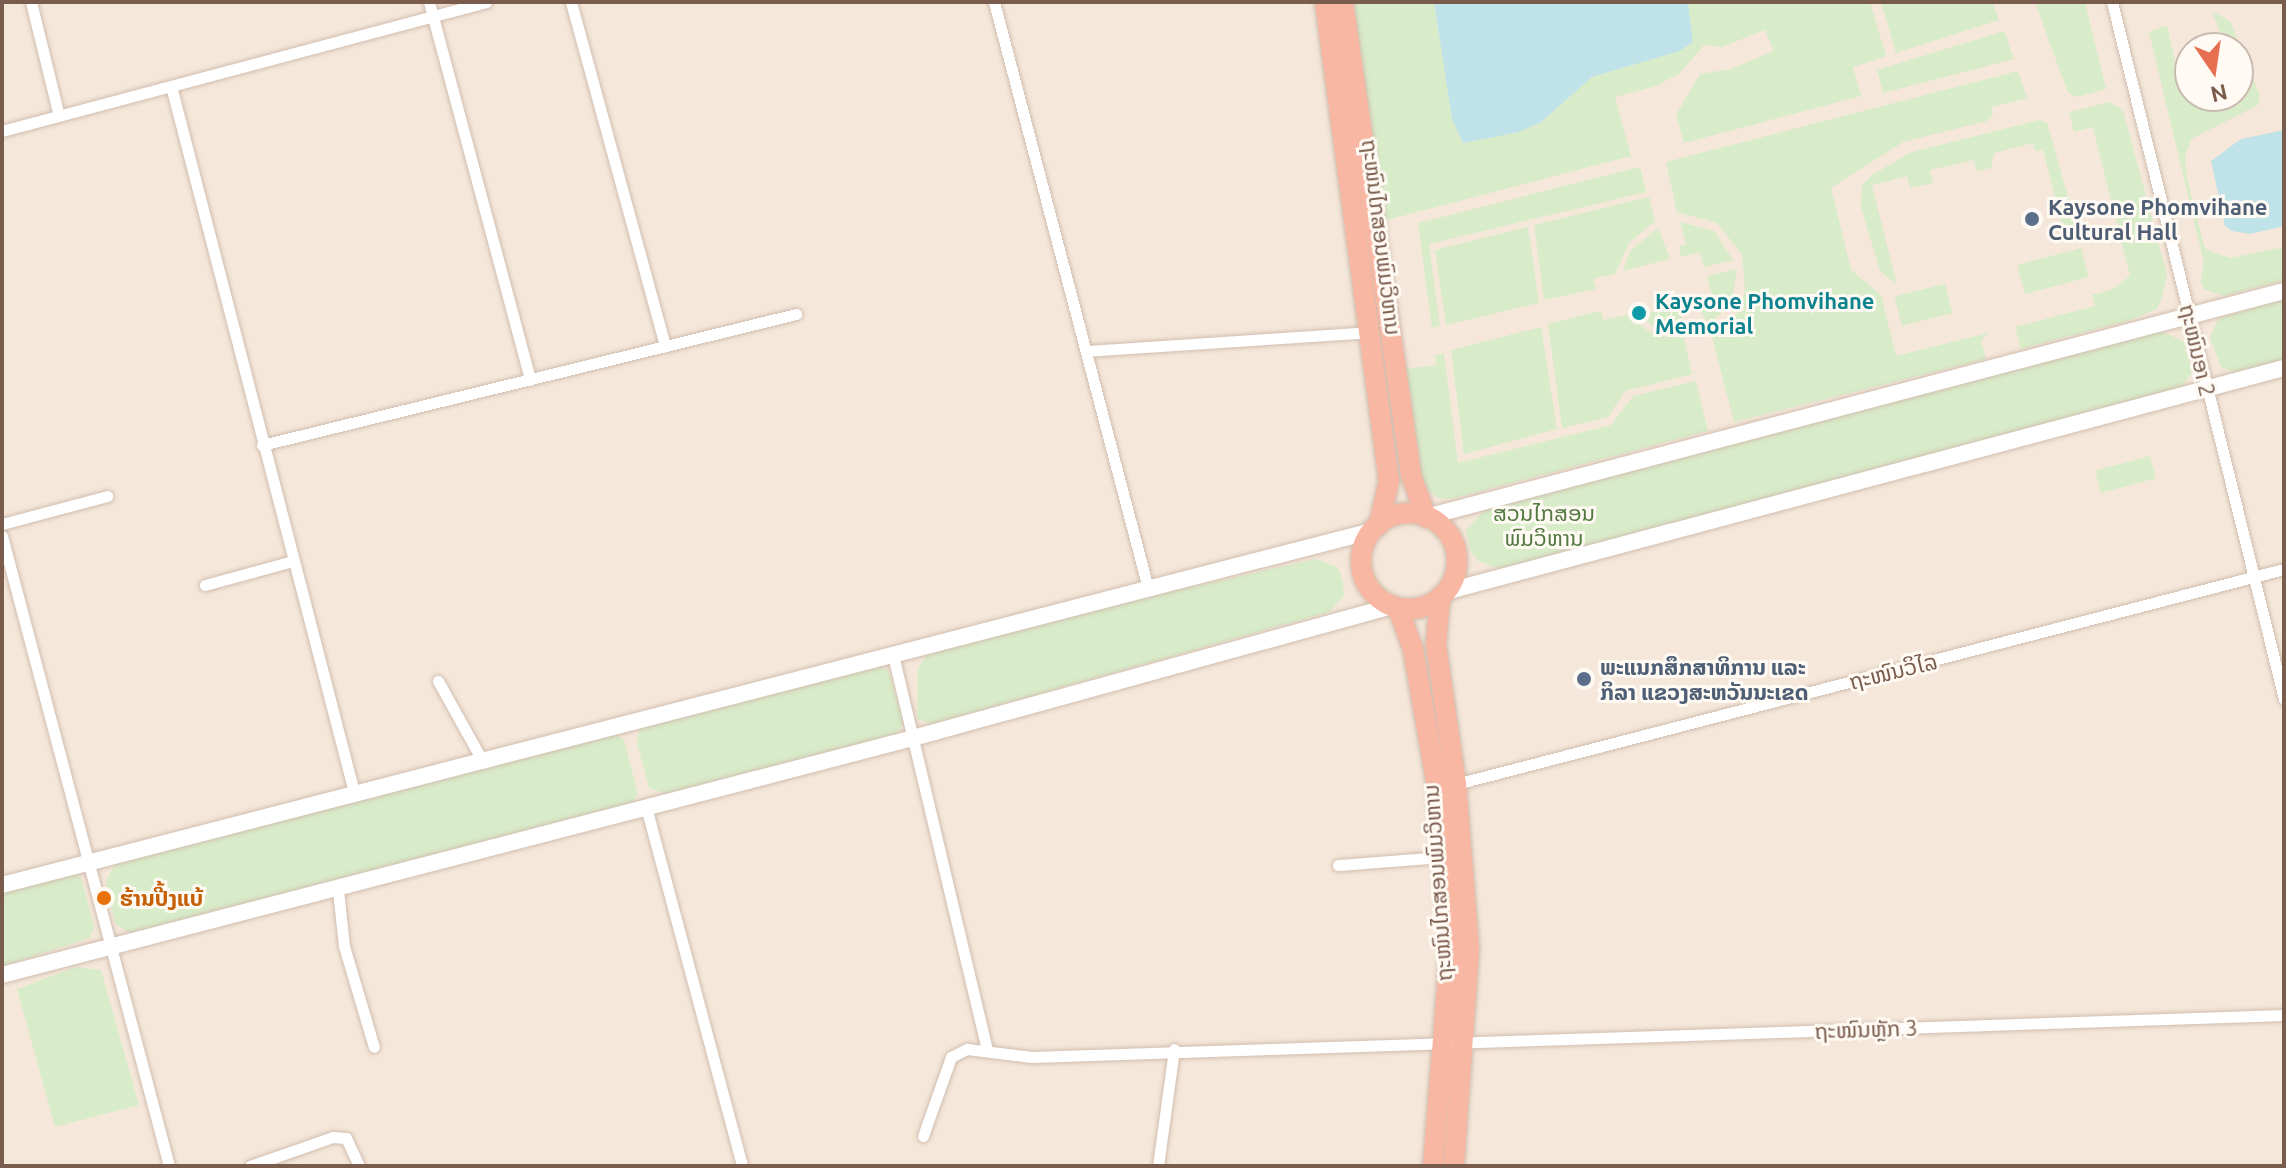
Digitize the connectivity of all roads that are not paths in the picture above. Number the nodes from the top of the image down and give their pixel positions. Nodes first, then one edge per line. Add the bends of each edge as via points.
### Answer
1 (31, 2) edge
2 (429, 2) edge
3 (486, 2) edge
4 (571, 2) edge
5 (1325, 2) edge
6 (1343, 2) edge
7 (2112, 2) edge
8 (997, 3) edge
9 (432, 15) junction
10 (171, 86) junction
11 (59, 116) junction
12 (2, 131) edge
13 (2284, 291) edge
14 (796, 314) dead end
15 (2191, 317) junction
16 (1378, 345) junction
17 (665, 346) junction
18 (1086, 351) junction
19 (2284, 368) edge
20 (530, 380) junction
21 (2207, 387) junction
22 (262, 445) junction
23 (107, 496) dead end
24 (1426, 517) junction
25 (2, 524) edge
26 (1375, 528) junction
27 (2, 536) edge
28 (293, 561) junction
29 (2284, 569) edge
30 (2254, 577) junction
31 (205, 585) dead end
32 (1148, 588) junction
33 (1443, 595) junction
34 (1395, 607) junction
35 (893, 655) junction
36 (438, 681) dead end
37 (2284, 699) edge
38 (913, 738) junction
39 (483, 762) junction
40 (1456, 784) junction
41 (355, 796) junction
42 (646, 807) junction
43 (1443, 857) junction
44 (88, 863) junction
45 (1338, 865) dead end
46 (2, 885) edge
47 (338, 890) junction
48 (109, 947) junction
49 (2, 975) edge
50 (2284, 1015) edge
51 (1456, 1040) junction
52 (374, 1047) dead end
53 (1174, 1049) junction
54 (987, 1051) junction
55 (923, 1136) dead end
56 (169, 1166) edge
57 (250, 1166) edge
58 (359, 1166) edge
59 (742, 1166) edge
60 (1158, 1166) edge
61 (1433, 1166) edge
62 (1454, 1166) edge

1 - 11 street
2 - 9 street
3 - 9 street
4 - 17 street
5 - 16 highway, ຖະໜົນໄກສອນພົມວິຫານ
6 - 16 highway, ຖະໜົນໄກສອນພົມວິຫານ
7 - 15 street, ຖະໜົນອາ 2
8 - 18 street
9 - 10 street
9 - 20 street
10 - 11 street
10 - 22 street
11 - 12 street
13 - 15 street
14 - 17 street
15 - 21 street, ຖະໜົນອາ 2
15 - 24 street
16 - 18 street
16 - 24 highway, ຖະໜົນໄກສອນພົມວິຫານ
16 - 26 highway, ຖະໜົນໄກສອນພົມວິຫານ via 1389,480
17 - 20 street
18 - 32 street
19 - 21 street
20 - 22 street
21 - 30 street, ຖະໜົນອາ 2
21 - 33 street
22 - 28 street
23 - 25 street
24 - 26 highway via 1401,514
24 - 33 highway via 1447,532 1455,549 1457,567
26 - 32 street
26 - 34 highway via 1362,556 1363,574 1377,597
27 - 44 street
28 - 31 street
28 - 41 street
29 - 30 street, ຖະໜົນວິໄລ
30 - 37 street, ຖະໜົນອາ 2
30 - 40 street, ຖະໜົນວິໄລ
32 - 35 street
33 - 34 highway via 1424,606
33 - 40 highway, ຖະໜົນໄກສອນພົມວິຫານ via 1436,645
34 - 38 street
34 - 43 highway, ຖະໜົນໄກສອນພົມວິຫານ via 1413,649
35 - 38 street
35 - 39 street
36 - 39 street
38 - 42 street
38 - 54 street
39 - 41 street
40 - 51 highway, ຖະໜົນໄກສອນພົມວິຫານ via 1469,950
41 - 44 street
42 - 47 street
42 - 59 street
43 - 45 street
43 - 51 highway, ຖະໜົນໄກສອນພົມວິຫານ
44 - 46 street
44 - 48 street
47 - 48 street
47 - 52 street via 344,946
48 - 49 street
48 - 56 street
50 - 51 street, ຖະໜົນຫຼັກ 3
51 - 53 street, ຖະໜົນຫຼັກ 3
51 - 61 highway, ຖະໜົນໄກສອນພົມວິຫານ
51 - 62 highway, ຖະໜົນໄກສອນພົມວິຫານ
53 - 54 street, ຖະໜົນຫຼັກ 3 via 1032,1057
53 - 60 street
54 - 55 street, ຖະໜົນຫຼັກ 3 via 967,1049 951,1057
57 - 58 street via 333,1137 346,1138

